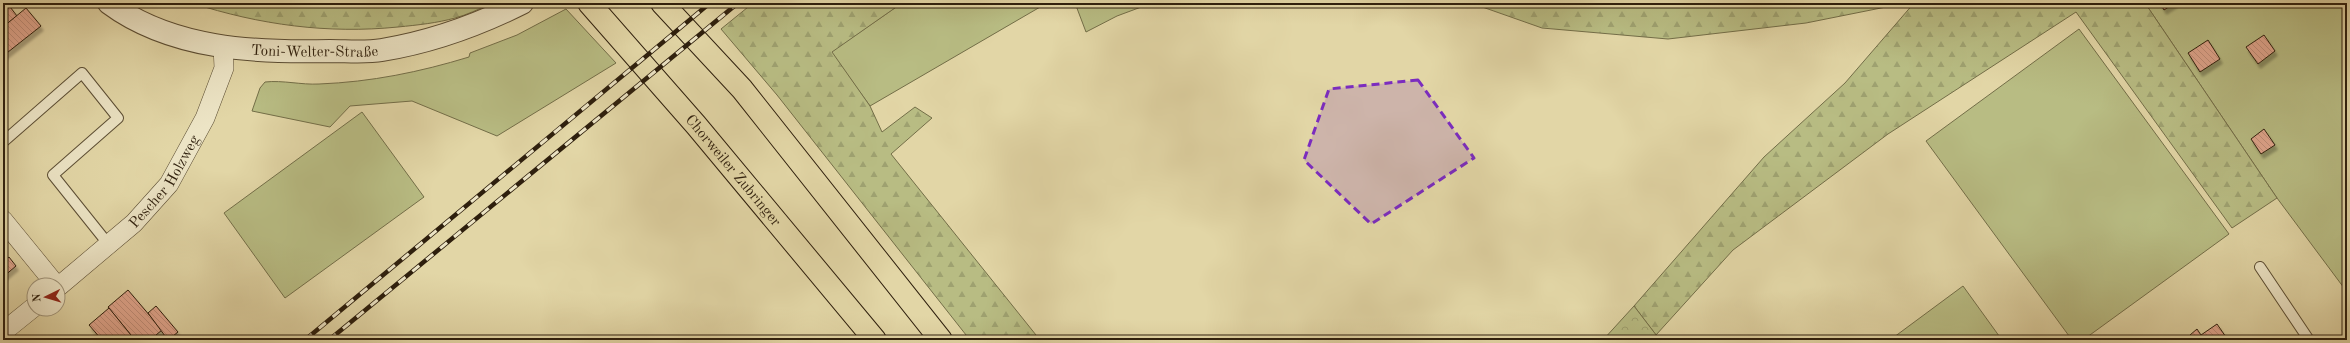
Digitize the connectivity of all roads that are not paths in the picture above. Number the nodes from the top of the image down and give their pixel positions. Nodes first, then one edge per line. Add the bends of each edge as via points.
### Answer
1 (109, 3) edge
2 (522, 3) edge
3 (589, 3) edge
4 (662, 3) edge
5 (223, 46) junction
6 (3, 142) edge
7 (3, 220) edge
8 (109, 245) junction
9 (2260, 266) dead end
10 (50, 277) edge
11 (66, 280) edge
12 (26, 313) edge
13 (3, 332) edge
14 (876, 340) edge
15 (941, 340) edge
16 (2309, 340) edge

1 - 5 street, Toni-Welter-Straße via 164,33
2 - 5 street, Toni-Welter-Straße via 455,32 380,51 303,52
3 - 14 highway, Chorweiler Zubringer
4 - 15 highway via 742,89
5 - 8 street, Pescher Holzweg via 224,68 205,118 183,161 169,184
6 - 8 lane via 82,73 118,118 53,176
7 - 10 street
8 - 11 street, Pescher Holzweg
9 - 16 lane
12 - 13 street

